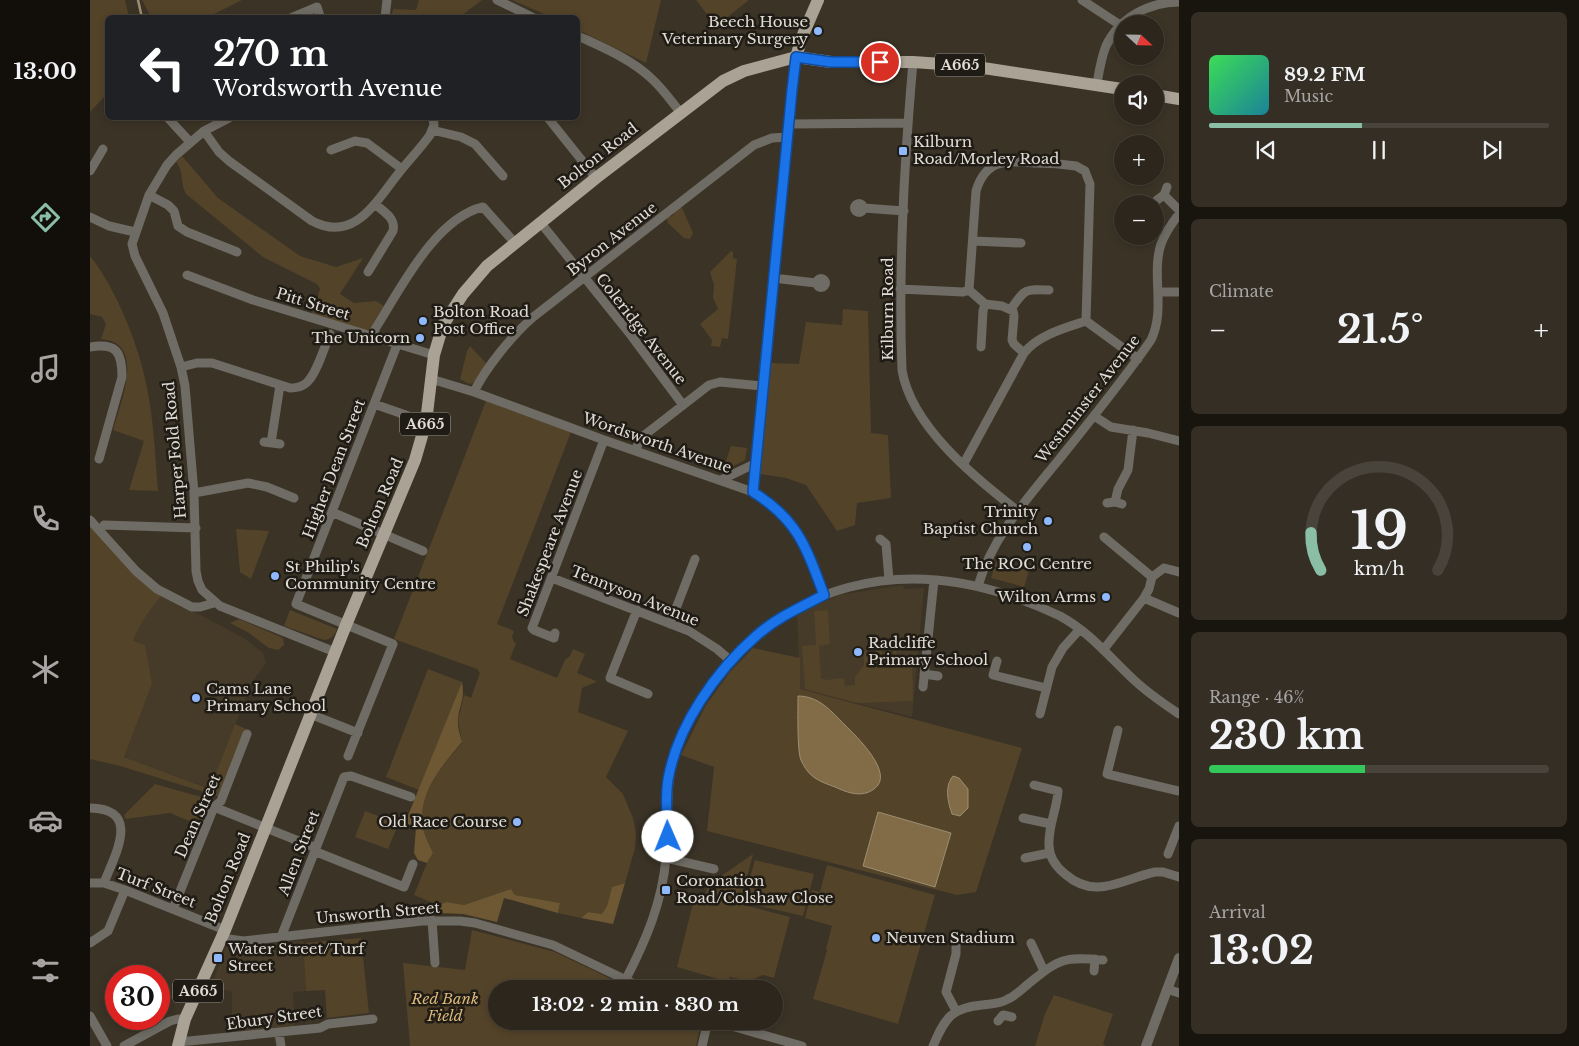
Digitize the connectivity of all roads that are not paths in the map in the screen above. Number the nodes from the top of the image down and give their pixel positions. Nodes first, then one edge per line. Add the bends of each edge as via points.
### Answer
1 (387, 0) edge
2 (497, 0) edge
3 (818, 0) edge
4 (1082, 0) edge
5 (1179, 2) edge
6 (298, 15) edge
7 (320, 15) edge
8 (385, 15) edge
9 (528, 15) edge
10 (1135, 15) edge
11 (1114, 21) edge
12 (1114, 35) edge
13 (580, 37) edge
14 (796, 57) junction
15 (913, 62) junction
16 (1097, 84) junction
17 (1114, 87) edge
18 (1164, 96) edge
19 (1179, 99) edge
20 (680, 112) junction
21 (170, 120) edge
22 (225, 120) edge
23 (434, 120) edge
24 (550, 120) edge
25 (908, 123) junction
26 (789, 124) junction
27 (432, 130) junction
28 (204, 131) junction
29 (788, 137) junction
30 (190, 142) junction
31 (331, 150) dead end
32 (98, 153) dead end
33 (402, 169) junction
34 (90, 171) edge
35 (502, 171) dead end
36 (596, 178) junction
37 (1163, 194) dead end
38 (150, 195) junction
39 (375, 204) junction
40 (864, 208) dead end
41 (904, 211) junction
42 (1179, 212) edge
43 (90, 217) edge
44 (540, 222) junction
45 (135, 232) junction
46 (973, 241) junction
47 (514, 243) junction
48 (1021, 243) dead end
49 (236, 252) dead end
50 (368, 267) dead end
51 (186, 275) dead end
52 (584, 278) junction
53 (773, 278) junction
54 (816, 283) dead end
55 (900, 289) junction
56 (969, 290) junction
57 (1049, 290) dead end
58 (1159, 292) junction
59 (1179, 292) edge
60 (985, 304) junction
61 (1011, 309) junction
62 (1086, 321) junction
63 (330, 334) dead end
64 (374, 338) junction
65 (398, 345) junction
66 (90, 347) edge
67 (981, 347) dead end
68 (1024, 353) junction
69 (434, 355) junction
70 (1138, 359) junction
71 (182, 367) junction
72 (431, 378) junction
73 (280, 385) junction
74 (762, 386) junction
75 (474, 392) junction
76 (374, 404) junction
77 (683, 405) junction
78 (1094, 416) junction
79 (426, 422) junction
80 (1133, 430) junction
81 (604, 440) junction
82 (1179, 441) edge
83 (272, 443) dead end
84 (635, 450) junction
85 (99, 459) dead end
86 (754, 464) junction
87 (963, 465) junction
88 (721, 480) junction
89 (753, 492) junction
90 (194, 493) junction
91 (294, 498) dead end
92 (1114, 503) dead end
93 (1018, 511) junction
94 (332, 512) junction
95 (90, 520) edge
96 (104, 525) dead end
97 (196, 528) junction
98 (384, 534) junction
99 (1104, 537) dead end
100 (880, 538) dead end
101 (423, 550) dead end
102 (695, 559) dead end
103 (1179, 572) edge
104 (1152, 577) junction
105 (552, 578) junction
106 (889, 580) junction
107 (934, 580) junction
108 (978, 586) junction
109 (824, 595) junction
110 (1144, 598) junction
111 (214, 603) junction
112 (637, 610) junction
113 (1179, 612) edge
114 (670, 624) junction
115 (346, 625) junction
116 (1080, 629) junction
117 (555, 633) dead end
118 (1104, 649) junction
119 (335, 652) junction
120 (731, 661) junction
121 (997, 661) dead end
122 (924, 674) junction
123 (938, 676) dead end
124 (923, 688) dead end
125 (1046, 688) junction
126 (648, 694) dead end
127 (310, 714) junction
128 (1040, 714) dead end
129 (1179, 714) edge
130 (1118, 730) dead end
131 (358, 733) junction
132 (247, 734) dead end
133 (348, 756) dead end
134 (1034, 785) dead end
135 (1179, 791) edge
136 (407, 794) dead end
137 (214, 807) junction
138 (90, 808) edge
139 (1023, 818) dead end
140 (1051, 824) junction
141 (1179, 826) edge
142 (265, 828) junction
143 (315, 849) junction
144 (1049, 853) junction
145 (1168, 854) dead end
146 (666, 858) junction
147 (1025, 858) dead end
148 (413, 864) dead end
149 (714, 869) dead end
150 (1179, 877) edge
151 (90, 883) edge
152 (104, 883) junction
153 (125, 890) junction
154 (172, 909) junction
155 (432, 920) junction
156 (223, 934) junction
157 (281, 937) junction
158 (955, 937) dead end
159 (90, 943) edge
160 (1031, 943) dead end
161 (1179, 958) edge
162 (435, 963) dead end
163 (1044, 971) junction
164 (1094, 971) dead end
165 (626, 979) joint
166 (1167, 989) junction
167 (1179, 993) edge
168 (1000, 1002) junction
169 (956, 1011) junction
170 (90, 1016) edge
171 (1004, 1018) dead end
172 (185, 1019) junction
173 (373, 1019) dead end
174 (706, 1030) edge
175 (746, 1030) edge
176 (279, 1033) junction
177 (213, 1043) edge
178 (179, 1044) edge
179 (106, 1046) edge
180 (124, 1046) edge
181 (280, 1046) edge
182 (702, 1046) edge
183 (802, 1046) edge
184 (933, 1046) edge
185 (1146, 1046) edge

1 - 8 street
2 - 9 street
3 - 14 main road
4 - 11 street
5 - 10 street via 1154,5
6 - 7 street via 317,7
12 - 16 street via 1102,58
13 - 20 street via 636,66 653,79
14 - 15 main road, A665 via 831,62
14 - 20 main road, Bolton Road / A665 via 744,71 723,81
14 - 26 street
15 - 16 main road, A665 via 978,67
15 - 25 street, Kilburn Road
16 - 17 main road, A665
18 - 19 main road
20 - 36 main road, Bolton Road / A665
21 - 30 street
22 - 28 street, Harper Fold Road
23 - 27 street
24 - 36 street
25 - 26 street
25 - 41 street, Kilburn Road
26 - 29 street
27 - 33 street
27 - 35 street via 475,144
28 - 30 street, Harper Fold Road
28 - 39 street via 229,162 321,226 345,227 362,218
29 - 52 street, Byron Avenue via 772,138 754,145
29 - 53 street
30 - 38 street, Harper Fold Road via 167,164
31 - 33 street via 355,141 367,142
32 - 34 street
33 - 39 street
36 - 44 main road, Bolton Road / A665
37 - 42 street, Westminster Avenue
38 - 45 street, Harper Fold Road
38 - 49 street via 168,205 174,211 178,226 187,232 224,252
39 - 50 street via 395,224 393,232
40 - 41 street
41 - 55 street, Kilburn Road
42 - 58 street, Westminster Avenue via 1161,244
43 - 45 street via 109,226
44 - 47 main road, Bolton Road / A665
44 - 52 street, Coleridge Avenue
45 - 71 street, Harper Fold Road via 132,244 135,256 164,313
46 - 48 street
46 - 56 street
46 - 62 street via 976,191 982,177 992,167 1011,161 1082,168 1090,184
47 - 64 street via 483,207 467,212 433,241 375,329
47 - 69 main road, Bolton Road / A665 via 487,266 463,294 443,326
51 - 64 street, Pitt Street
52 - 75 street, Byron Avenue via 519,330
52 - 77 street, Coleridge Avenue
53 - 54 street
53 - 74 street
55 - 56 street
55 - 87 street, Kilburn Road via 902,370 908,394 918,413
56 - 60 street
57 - 61 street via 1025,291
58 - 59 street
58 - 70 street, Westminster Avenue via 1154,334
60 - 61 street
60 - 67 street
61 - 68 street via 1014,316 1012,340
62 - 68 street via 1040,339
62 - 70 street
63 - 73 street via 328,348 310,379 304,385 290,388
64 - 65 street, Pitt Street
65 - 69 street, Pitt Street
65 - 76 street, Higher Dean Street
66 - 85 street via 106,345 114,348 122,370 105,449
68 - 87 street
69 - 72 main road, Bolton Road / A665
70 - 78 street, Westminster Avenue
71 - 73 street via 212,362
71 - 90 street, Harper Fold Road
72 - 75 street, Wordsworth Avenue
72 - 79 main road, Bolton Road / A665
73 - 83 street
74 - 77 street via 714,383
74 - 86 street
75 - 81 street, Wordsworth Avenue
76 - 79 street
76 - 94 street, Higher Dean Street
77 - 84 street via 642,437
78 - 80 street via 1111,428
78 - 93 street, Westminster Avenue
79 - 98 main road, Bolton Road / A665 via 418,454
80 - 82 street
80 - 92 street via 1128,470
81 - 84 street, Wordsworth Avenue
81 - 105 street, Shakespeare Avenue
84 - 88 street, Wordsworth Avenue
86 - 88 street
86 - 89 street
87 - 93 street, Kilburn Road
88 - 89 street, Wordsworth Avenue
89 - 109 street, Wordsworth Avenue via 776,508 793,527
90 - 91 street via 256,484 275,494
90 - 97 street, Harper Fold Road
93 - 108 street, Westminster Avenue via 993,548
94 - 98 street
94 - 115 street, Higher Dean Street via 296,604
95 - 111 street via 136,571 157,589 192,607
96 - 97 street via 118,529
97 - 111 street, Harper Fold Road via 198,581
98 - 101 street
98 - 115 main road, Bolton Road / A665
99 - 104 street
100 - 106 street via 886,544
102 - 114 street
103 - 104 street via 1164,568
104 - 110 street
105 - 112 street, Tennyson Avenue
105 - 117 street, Shakespeare Avenue via 532,628 554,638
106 - 107 street
106 - 109 street via 856,585
107 - 108 street
107 - 122 street
108 - 116 street via 1044,609
109 - 120 street via 774,622
110 - 113 street
110 - 118 street
111 - 119 street, Harper Fold Road
112 - 114 street, Tennyson Avenue
112 - 126 street via 610,678
114 - 120 street, Tennyson Avenue via 703,639
115 - 119 main road, Bolton Road / A665
115 - 131 street via 393,644
116 - 118 street
116 - 125 street via 1052,667
118 - 129 street via 1135,681
119 - 127 main road, Bolton Road / A665
120 - 146 street via 700,701 677,745 668,780
121 - 125 street via 993,676
122 - 123 street
122 - 124 street
125 - 128 street
127 - 131 street
127 - 142 main road, Bolton Road / A665
130 - 135 street via 1107,774
131 - 133 street
132 - 137 street, Dean Street via 221,801
134 - 140 street via 1058,791
136 - 143 street, Allen Street via 351,776 344,777
137 - 142 street
137 - 154 street, Dean Street
138 - 152 street via 104,808 120,822 122,834
139 - 140 street
140 - 144 street
141 - 145 street
142 - 143 street
142 - 156 main road, Bolton Road / A665
143 - 148 street via 404,887
143 - 157 street, Allen Street
144 - 147 street
144 - 150 street via 1063,873 1084,886 1099,888 1155,872
146 - 149 street
146 - 165 street via 649,933
151 - 152 street, Turf Street
152 - 153 street, Turf Street
153 - 154 street, Turf Street
153 - 159 street via 108,931
154 - 156 street, Turf Street
155 - 157 street, Unsworth Street
155 - 162 street
155 - 165 street, Unsworth Street via 475,923 553,945
156 - 157 street, Unsworth Street via 244,941
156 - 172 main road, A665
158 - 169 street via 956,954 946,992
160 - 163 street via 1033,957
161 - 166 street
163 - 164 street via 1068,958 1078,957 1099,959
163 - 168 street via 1013,996
166 - 167 street
166 - 185 street
168 - 169 street
168 - 171 street
169 - 184 street via 945,1023
170 - 179 street
172 - 178 main road, A665
172 - 180 street via 170,1021
173 - 176 street, Ebury Street
174 - 182 street
175 - 183 street
176 - 177 street, Ebury Street
176 - 181 street
177 - 178 street, Ebury Street

